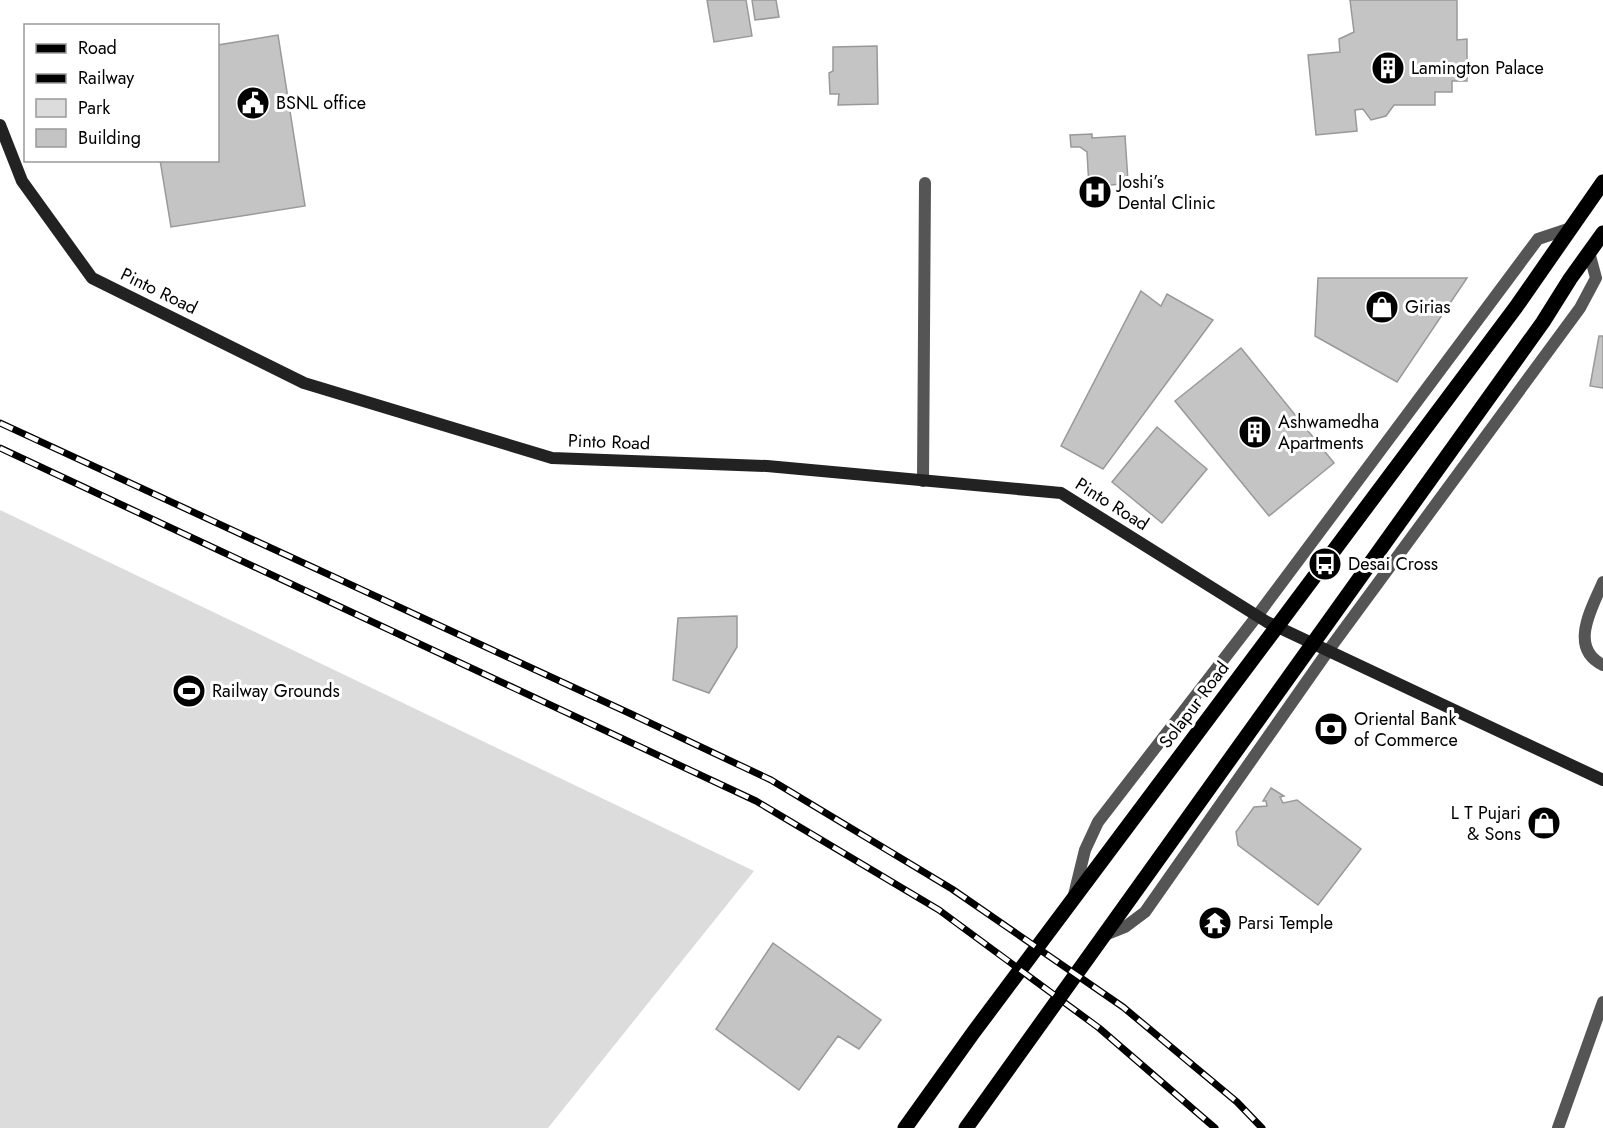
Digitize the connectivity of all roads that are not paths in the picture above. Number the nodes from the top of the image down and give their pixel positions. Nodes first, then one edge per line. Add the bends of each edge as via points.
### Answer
1 (0, 124) edge
2 (1603, 182) edge
3 (925, 183) dead end
4 (1571, 228) junction
5 (1603, 233) edge
6 (1589, 252) junction
7 (923, 481) junction
8 (1603, 582) edge
9 (1257, 616) junction
10 (1328, 651) junction
11 (1603, 665) edge
12 (1603, 780) edge
13 (1073, 899) junction
14 (1105, 935) junction
15 (1603, 1002) edge
16 (905, 1128) edge
17 (966, 1128) edge
18 (1558, 1128) edge

1 - 7 street, Pinto Road via 22,181 92,278 304,383 552,458 767,466
2 - 4 main road, Solapur Road
3 - 7 street
4 - 9 street via 1538,239
4 - 13 main road, Solapur Road
5 - 6 main road
6 - 10 street via 1596,278 1580,308
6 - 14 main road
7 - 9 street, Pinto Road via 1061,493
8 - 11 street via 1586,623 1584,640 1593,660
9 - 10 street, Pinto Road
9 - 13 street via 1098,822 1085,850
10 - 12 street, Pinto Road
10 - 14 street via 1145,912 1125,927
13 - 16 main road, Solapur Road
14 - 17 main road
15 - 18 street

